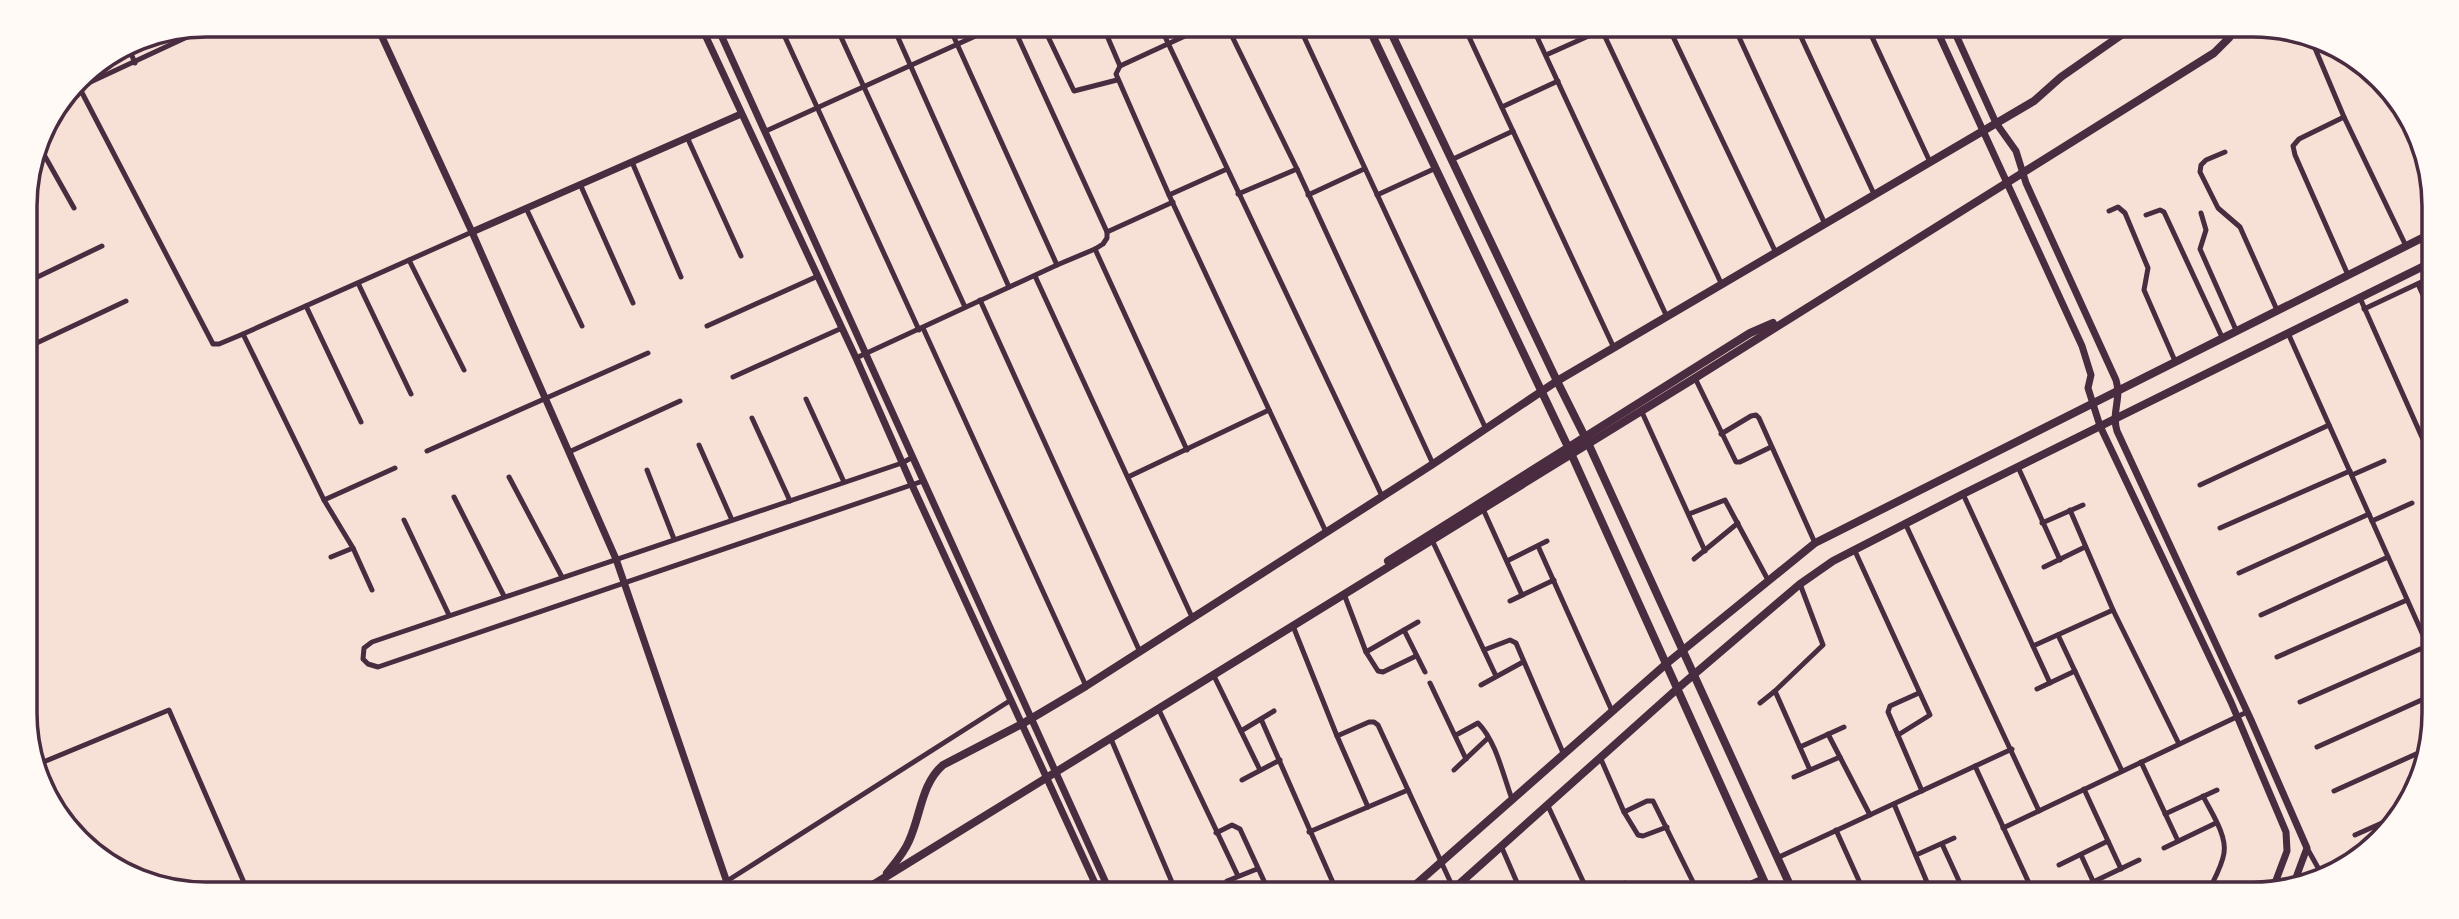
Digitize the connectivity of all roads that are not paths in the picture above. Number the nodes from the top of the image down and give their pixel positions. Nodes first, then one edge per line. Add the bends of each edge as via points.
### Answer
1 (382, 37) edge
2 (706, 37) edge
3 (722, 37) edge
4 (785, 37) edge
5 (841, 37) edge
6 (898, 37) edge
7 (954, 37) edge
8 (976, 37) edge
9 (1018, 37) edge
10 (1048, 37) edge
11 (1108, 37) edge
12 (1165, 37) edge
13 (1186, 37) edge
14 (1232, 37) edge
15 (1304, 37) edge
16 (1373, 37) edge
17 (1393, 37) edge
18 (1469, 37) edge
19 (1537, 37) edge
20 (1581, 37) edge
21 (1605, 37) edge
22 (1673, 37) edge
23 (1739, 37) edge
24 (1800, 37) edge
25 (1872, 37) edge
26 (1940, 37) edge
27 (1957, 37) edge
28 (2118, 37) edge
29 (2230, 37) edge
30 (186, 38) edge
31 (958, 46) junction
32 (1169, 46) junction
33 (2315, 49) edge
34 (132, 54) edge
35 (1546, 55) junction
36 (135, 62) junction
37 (911, 66) junction
38 (1120, 66) junction
39 (1117, 80) junction
40 (1558, 81) junction
41 (91, 82) edge
42 (864, 88) junction
43 (81, 92) edge
44 (1502, 107) junction
45 (818, 109) junction
46 (741, 114) junction
47 (2344, 117) junction
48 (1996, 123) junction
49 (1984, 130) junction
50 (766, 131) junction
51 (1513, 131) junction
52 (687, 137) junction
53 (2225, 152) dead end
54 (45, 156) edge
55 (1451, 160) junction
56 (632, 162) junction
57 (1930, 162) junction
58 (1436, 168) junction
59 (1227, 169) junction
60 (1297, 169) junction
61 (1364, 169) junction
62 (2022, 174) junction
63 (2007, 183) junction
64 (580, 184) junction
65 (1238, 194) junction
66 (1874, 194) junction
67 (1169, 195) junction
68 (1308, 195) junction
69 (1377, 195) junction
70 (1172, 202) junction
71 (74, 208) dead end
72 (526, 208) junction
73 (2109, 211) dead end
74 (2201, 213) dead end
75 (2146, 215) dead end
76 (1825, 224) junction
77 (472, 232) junction
78 (1107, 232) junction
79 (2422, 238) edge
80 (102, 246) dead end
81 (2406, 246) junction
82 (1095, 249) junction
83 (1776, 253) junction
84 (741, 256) dead end
85 (409, 260) junction
86 (1057, 265) junction
87 (2422, 267) edge
88 (2348, 275) junction
89 (818, 276) junction
90 (1035, 276) junction
91 (681, 277) dead end
92 (37, 278) edge
93 (2422, 282) edge
94 (358, 283) junction
95 (2417, 284) junction
96 (1722, 285) junction
97 (1010, 287) junction
98 (2422, 294) edge
99 (2360, 298) junction
100 (980, 300) junction
101 (126, 301) dead end
102 (633, 303) dead end
103 (306, 306) junction
104 (965, 307) junction
105 (2364, 309) junction
106 (2277, 310) junction
107 (1795, 314) junction
108 (1667, 317) junction
109 (582, 326) dead end
110 (707, 326) dead end
111 (842, 328) junction
112 (921, 329) junction
113 (2236, 330) junction
114 (2288, 333) junction
115 (243, 334) junction
116 (2222, 337) junction
117 (37, 343) edge
118 (1614, 348) junction
119 (648, 353) dead end
120 (866, 354) junction
121 (856, 358) junction
122 (2175, 360) junction
123 (464, 370) dead end
124 (733, 377) dead end
125 (1695, 378) junction
126 (1556, 381) junction
127 (2119, 388) junction
128 (1542, 392) junction
129 (411, 394) dead end
130 (806, 399) dead end
131 (545, 400) junction
132 (680, 401) dead end
133 (2091, 402) junction
134 (1269, 410) junction
135 (1641, 410) junction
136 (752, 418) dead end
137 (2113, 420) junction
138 (360, 422) dead end
139 (2329, 425) junction
140 (2100, 426) junction
141 (1486, 429) junction
142 (1721, 434) junction
143 (2422, 437) edge
144 (1588, 443) junction
145 (699, 445) dead end
146 (1772, 447) junction
147 (1187, 450) junction
148 (427, 451) dead end
149 (569, 452) junction
150 (1572, 454) junction
151 (914, 457) junction
152 (2384, 461) dead end
153 (902, 463) junction
154 (1433, 464) junction
155 (2018, 467) junction
156 (394, 468) dead end
157 (647, 470) dead end
158 (2351, 473) junction
159 (509, 477) dead end
160 (1128, 477) junction
161 (923, 481) junction
162 (844, 482) junction
163 (912, 485) junction
164 (2200, 485) dead end
165 (1963, 494) junction
166 (454, 496) dead end
167 (1382, 496) junction
168 (324, 500) junction
169 (790, 500) junction
170 (2412, 503) dead end
171 (1483, 504) junction
172 (2083, 505) dead end
173 (2070, 510) junction
174 (1689, 514) junction
175 (2369, 514) junction
176 (404, 520) dead end
177 (732, 520) junction
178 (2372, 521) junction
179 (1738, 523) junction
180 (1905, 523) junction
181 (2042, 523) junction
182 (2220, 528) dead end
183 (1326, 532) junction
184 (674, 539) junction
185 (1432, 540) junction
186 (1547, 541) dead end
187 (1815, 543) junction
188 (1538, 546) junction
189 (2085, 547) junction
190 (353, 548) junction
191 (1854, 549) junction
192 (1705, 551) junction
193 (331, 557) dead end
194 (2388, 557) junction
195 (616, 559) junction
196 (1694, 559) dead end
197 (2060, 560) junction
198 (1507, 561) junction
199 (2045, 567) dead end
200 (2239, 573) dead end
201 (562, 577) junction
202 (1554, 580) junction
203 (1768, 580) junction
204 (623, 582) junction
205 (1800, 584) junction
206 (372, 590) dead end
207 (1347, 592) junction
208 (1522, 595) junction
209 (504, 597) junction
210 (2407, 600) junction
211 (1510, 601) dead end
212 (2113, 610) junction
213 (449, 615) junction
214 (2261, 615) dead end
215 (1192, 617) junction
216 (1418, 622) dead end
217 (1293, 626) junction
218 (1404, 630) junction
219 (2422, 634) edge
220 (2058, 635) junction
221 (2033, 646) junction
222 (2422, 647) edge
223 (1484, 650) junction
224 (1139, 652) junction
225 (1366, 652) junction
226 (1682, 653) junction
227 (1416, 656) junction
228 (2277, 657) dead end
229 (1523, 662) junction
230 (1666, 664) junction
231 (2075, 671) junction
232 (1425, 673) dead end
233 (1213, 674) junction
234 (1695, 674) junction
235 (1496, 676) junction
236 (2050, 683) junction
237 (1430, 684) dead end
238 (1481, 685) dead end
239 (1086, 686) junction
240 (1677, 689) junction
241 (2037, 689) dead end
242 (1775, 691) junction
243 (1919, 693) junction
244 (1011, 700) junction
245 (2422, 700) edge
246 (2300, 702) dead end
247 (1760, 703) dead end
248 (1159, 710) junction
249 (1274, 711) dead end
250 (1612, 711) junction
251 (2247, 712) junction
252 (2237, 717) junction
253 (1031, 719) junction
254 (1261, 719) junction
255 (1022, 724) junction
256 (1844, 727) dead end
257 (1241, 730) junction
258 (1828, 734) junction
259 (1456, 735) junction
260 (1898, 735) junction
261 (1336, 736) junction
262 (1488, 738) junction
263 (1111, 739) junction
264 (2179, 744) junction
265 (1800, 747) junction
266 (2317, 747) dead end
267 (2012, 749) junction
268 (2417, 754) edge
269 (1564, 755) junction
270 (1600, 757) junction
271 (1840, 757) junction
272 (1466, 759) junction
273 (1280, 760) junction
274 (44, 762) edge
275 (2141, 762) junction
276 (1975, 766) junction
277 (1260, 770) junction
278 (1454, 770) dead end
279 (1810, 770) junction
280 (2122, 771) junction
281 (1051, 776) junction
282 (1794, 778) dead end
283 (1242, 780) dead end
284 (2084, 789) junction
285 (1408, 790) junction
286 (2217, 790) dead end
287 (1922, 791) junction
288 (2334, 791) dead end
289 (2203, 796) junction
290 (1512, 799) junction
291 (1894, 804) junction
292 (1548, 806) junction
293 (1368, 807) junction
294 (2039, 811) junction
295 (1625, 812) junction
296 (2165, 814) junction
297 (1870, 815) junction
298 (2216, 823) junction
299 (2381, 824) edge
300 (1667, 827) junction
301 (2003, 828) junction
302 (1836, 830) junction
303 (1309, 832) junction
304 (1216, 833) junction
305 (2355, 835) dead end
306 (1954, 838) dead end
307 (2108, 841) junction
308 (2178, 841) junction
309 (1942, 844) junction
310 (1502, 848) junction
311 (2164, 848) dead end
312 (2307, 848) junction
313 (1916, 855) junction
314 (2081, 855) junction
315 (1777, 858) junction
316 (2139, 860) dead end
317 (1440, 863) junction
318 (2059, 865) dead end
319 (1257, 869) junction
320 (2121, 869) junction
321 (2318, 869) edge
322 (1238, 876) junction
323 (2297, 876) edge
324 (883, 878) junction
325 (1762, 878) junction
326 (2276, 880) edge
327 (727, 881) joint
328 (1227, 881) dead end
329 (244, 882) edge
330 (877, 882) edge
331 (1095, 882) edge
332 (1105, 882) edge
333 (1172, 882) edge
334 (1264, 882) edge
335 (1333, 882) edge
336 (1419, 882) edge
337 (1448, 882) edge
338 (1464, 882) edge
339 (1517, 882) edge
340 (1583, 882) edge
341 (1693, 882) edge
342 (1753, 882) edge
343 (1764, 882) edge
344 (1788, 882) edge
345 (1860, 882) edge
346 (1928, 882) edge
347 (1959, 882) edge
348 (2028, 882) edge
349 (2093, 882) joint
350 (2212, 882) edge

1 - 77 street
2 - 46 street
3 - 50 street
4 - 45 street
5 - 42 street
6 - 37 street
7 - 31 street
8 - 31 street
9 - 78 street
10 - 39 street via 1074,91
11 - 38 street
12 - 32 street
13 - 32 street
14 - 60 street
15 - 61 street
16 - 58 main road
17 - 55 main road
18 - 44 street
19 - 35 street
20 - 35 street
21 - 96 street
22 - 83 street
23 - 76 street
24 - 66 street
25 - 57 street
26 - 49 street
27 - 48 street
28 - 48 main road via 2034,101
29 - 62 main road via 2214,53
30 - 36 street
31 - 37 street
31 - 86 street
32 - 38 street
32 - 59 street
33 - 47 street
34 - 36 street
35 - 40 street
36 - 41 street
37 - 42 street
37 - 97 street
38 - 39 street
39 - 67 street
40 - 44 street
40 - 108 street
42 - 45 street
42 - 104 street
43 - 115 street via 213,344
44 - 51 street
45 - 50 street
45 - 112 street
46 - 52 street
46 - 89 street
47 - 81 street
47 - 88 street via 2293,146
48 - 49 main road
48 - 62 street via 2016,151
49 - 57 main road
49 - 63 street
50 - 120 street
51 - 55 street
51 - 118 street
52 - 56 street
52 - 84 street
53 - 106 street via 2206,160 2200,172 2218,208 2240,227
54 - 71 street
55 - 126 main road
56 - 64 street
56 - 91 street
57 - 66 main road
58 - 69 street
58 - 128 main road
59 - 65 street
59 - 67 street
60 - 65 street
60 - 68 street
61 - 68 street
61 - 69 street
62 - 63 main road
62 - 127 street
63 - 107 main road
63 - 133 street via 2082,346 2091,375
64 - 72 street
64 - 102 street
65 - 167 street
66 - 76 main road
67 - 70 street
68 - 154 street
69 - 141 street
70 - 78 street
70 - 134 street
72 - 77 street
72 - 109 street
73 - 122 street via 2118,207 2125,213 2148,268 2144,290
74 - 113 street via 2206,230 2200,249
75 - 116 street via 2164,212
76 - 83 main road
77 - 85 street
77 - 131 street
78 - 82 street
79 - 81 main road
80 - 92 street
81 - 88 main road
82 - 86 street
82 - 147 street
83 - 96 main road
85 - 94 street
85 - 123 street
86 - 90 street
87 - 99 main road
88 - 106 main road
89 - 110 street
89 - 111 street
90 - 97 street
90 - 160 street
93 - 95 street
94 - 103 street
94 - 129 street
95 - 98 street
95 - 105 street
96 - 108 main road
97 - 100 street
99 - 105 street
99 - 114 main road
100 - 104 street
100 - 224 street
101 - 117 street
103 - 115 street
103 - 138 street
104 - 112 street
105 - 143 street
106 - 113 main road
107 - 125 main road
107 - 171 main road via 1750,333
108 - 118 main road
111 - 121 street
111 - 124 street
112 - 120 street
112 - 239 street
113 - 116 main road
114 - 137 main road
114 - 139 street
115 - 168 street
116 - 122 main road
118 - 126 main road
119 - 131 street
120 - 121 street
120 - 151 street
121 - 153 street
122 - 127 main road
125 - 135 main road
125 - 142 street
126 - 128 main road
126 - 144 main road
127 - 133 main road
127 - 137 street
128 - 141 main road
128 - 150 main road
130 - 162 street
131 - 148 street
131 - 149 street
132 - 149 street
133 - 140 street
133 - 187 main road
134 - 147 street
134 - 183 street
135 - 144 main road
135 - 174 street
136 - 169 street
137 - 140 main road
137 - 251 street
139 - 158 street
139 - 164 street
140 - 155 main road
140 - 252 street
141 - 154 main road
142 - 146 street via 1736,462
142 - 146 street via 1756,415
144 - 150 main road
144 - 226 main road
145 - 177 street
146 - 187 street
147 - 160 street
149 - 195 street
150 - 171 main road
150 - 230 main road
151 - 153 street
151 - 161 street
152 - 158 street
153 - 162 street
153 - 163 street
154 - 167 main road
155 - 165 main road
155 - 181 street
156 - 168 street
157 - 184 street
158 - 175 street
158 - 182 street
159 - 201 street
160 - 215 street
161 - 163 street
161 - 253 street
162 - 169 street
163 - 204 street
163 - 244 street
165 - 180 main road
165 - 221 street
166 - 209 street
167 - 183 main road
168 - 190 street
169 - 177 street
170 - 178 street
171 - 185 main road
171 - 198 street
171 - 207 main road via 1399,552
172 - 173 street
173 - 181 street
173 - 189 street
174 - 179 street via 1725,500
174 - 192 street
175 - 178 street
175 - 200 street
176 - 213 street
177 - 184 street
178 - 194 street
179 - 192 street
179 - 203 street
180 - 191 main road
180 - 267 street
181 - 197 street
183 - 215 main road
184 - 195 street
185 - 207 main road
185 - 223 street
186 - 188 street
187 - 203 main road
188 - 198 street
188 - 202 street
189 - 197 street
189 - 212 street
190 - 193 street
190 - 206 street
191 - 205 main road
191 - 243 street
192 - 196 street
194 - 210 street
194 - 214 street
195 - 201 street
195 - 204 street
197 - 199 street
198 - 208 street
201 - 209 street
202 - 208 street
202 - 250 street
203 - 226 main road
204 - 213 street via 378,667 363,659 364,648 372,642
204 - 327 street
205 - 234 main road
205 - 242 street via 1823,645
207 - 217 main road
207 - 225 street
208 - 211 street
209 - 213 street
210 - 219 street
210 - 228 street
212 - 220 street
212 - 264 street
215 - 224 main road
216 - 218 street
217 - 233 main road
217 - 261 street
218 - 225 street
218 - 227 street
220 - 221 street
220 - 231 street
221 - 236 street
222 - 246 street
223 - 229 street via 1514,641
223 - 235 street
224 - 239 main road
225 - 227 street via 1375,668 1383,672
226 - 230 main road
226 - 234 main road
227 - 232 street
229 - 235 street
229 - 269 street
230 - 240 main road
230 - 250 main road
231 - 236 street
231 - 280 street
233 - 248 main road
233 - 257 street
234 - 240 main road
234 - 315 main road
235 - 238 street
236 - 241 street
237 - 259 street
239 - 253 main road
240 - 270 main road
240 - 325 main road
242 - 247 street
242 - 265 street
243 - 260 street via 1930,715
243 - 260 street via 1888,708
244 - 255 street
244 - 327 street
245 - 266 street
248 - 263 main road
248 - 304 street
249 - 254 street
250 - 269 main road
251 - 252 street
251 - 312 street
252 - 264 street
252 - 326 street via 2288,842
253 - 255 main road
253 - 281 street
254 - 257 street
254 - 273 street
255 - 281 street
255 - 324 main road via 934,773 907,846
256 - 258 street
257 - 277 street
258 - 265 street
258 - 271 street
259 - 262 street via 1478,723
259 - 272 street
260 - 287 street
261 - 285 street via 1374,722
261 - 293 street
262 - 272 street
262 - 290 street
263 - 281 main road
263 - 333 street
264 - 275 street
265 - 279 street
267 - 276 street
267 - 294 street
268 - 288 street
269 - 290 main road
270 - 292 main road
270 - 295 street
271 - 279 street
271 - 297 street
272 - 278 street
273 - 277 street
273 - 303 street
274 - 329 street via 169,710
275 - 280 street
275 - 296 street
276 - 287 street
276 - 301 street
277 - 283 street
279 - 282 street
280 - 284 street
281 - 324 main road
281 - 331 street
281 - 332 street
284 - 294 street
284 - 307 street
285 - 293 street
285 - 317 street
286 - 289 street
287 - 291 street
289 - 296 street
289 - 298 street
290 - 317 main road
291 - 297 street
291 - 313 street
292 - 310 main road
292 - 340 street
293 - 303 street
294 - 301 street
295 - 300 street via 1638,835
295 - 300 street via 1653,801
296 - 308 street
297 - 302 street
298 - 308 street
298 - 350 street via 2224,853
299 - 305 street
300 - 341 street
301 - 348 street
302 - 315 street
302 - 345 street
303 - 335 street
304 - 319 street via 1237,826
304 - 322 street
306 - 309 street
307 - 314 street
307 - 320 street
308 - 311 street
309 - 313 street
309 - 347 street
310 - 338 main road
310 - 339 street
312 - 321 street
312 - 323 street
313 - 346 street
314 - 318 street
314 - 349 street
315 - 344 main road
316 - 320 street
317 - 336 main road
317 - 337 street
319 - 322 street
319 - 334 street
320 - 349 street
322 - 328 street
324 - 330 main road
325 - 342 street
325 - 343 main road

